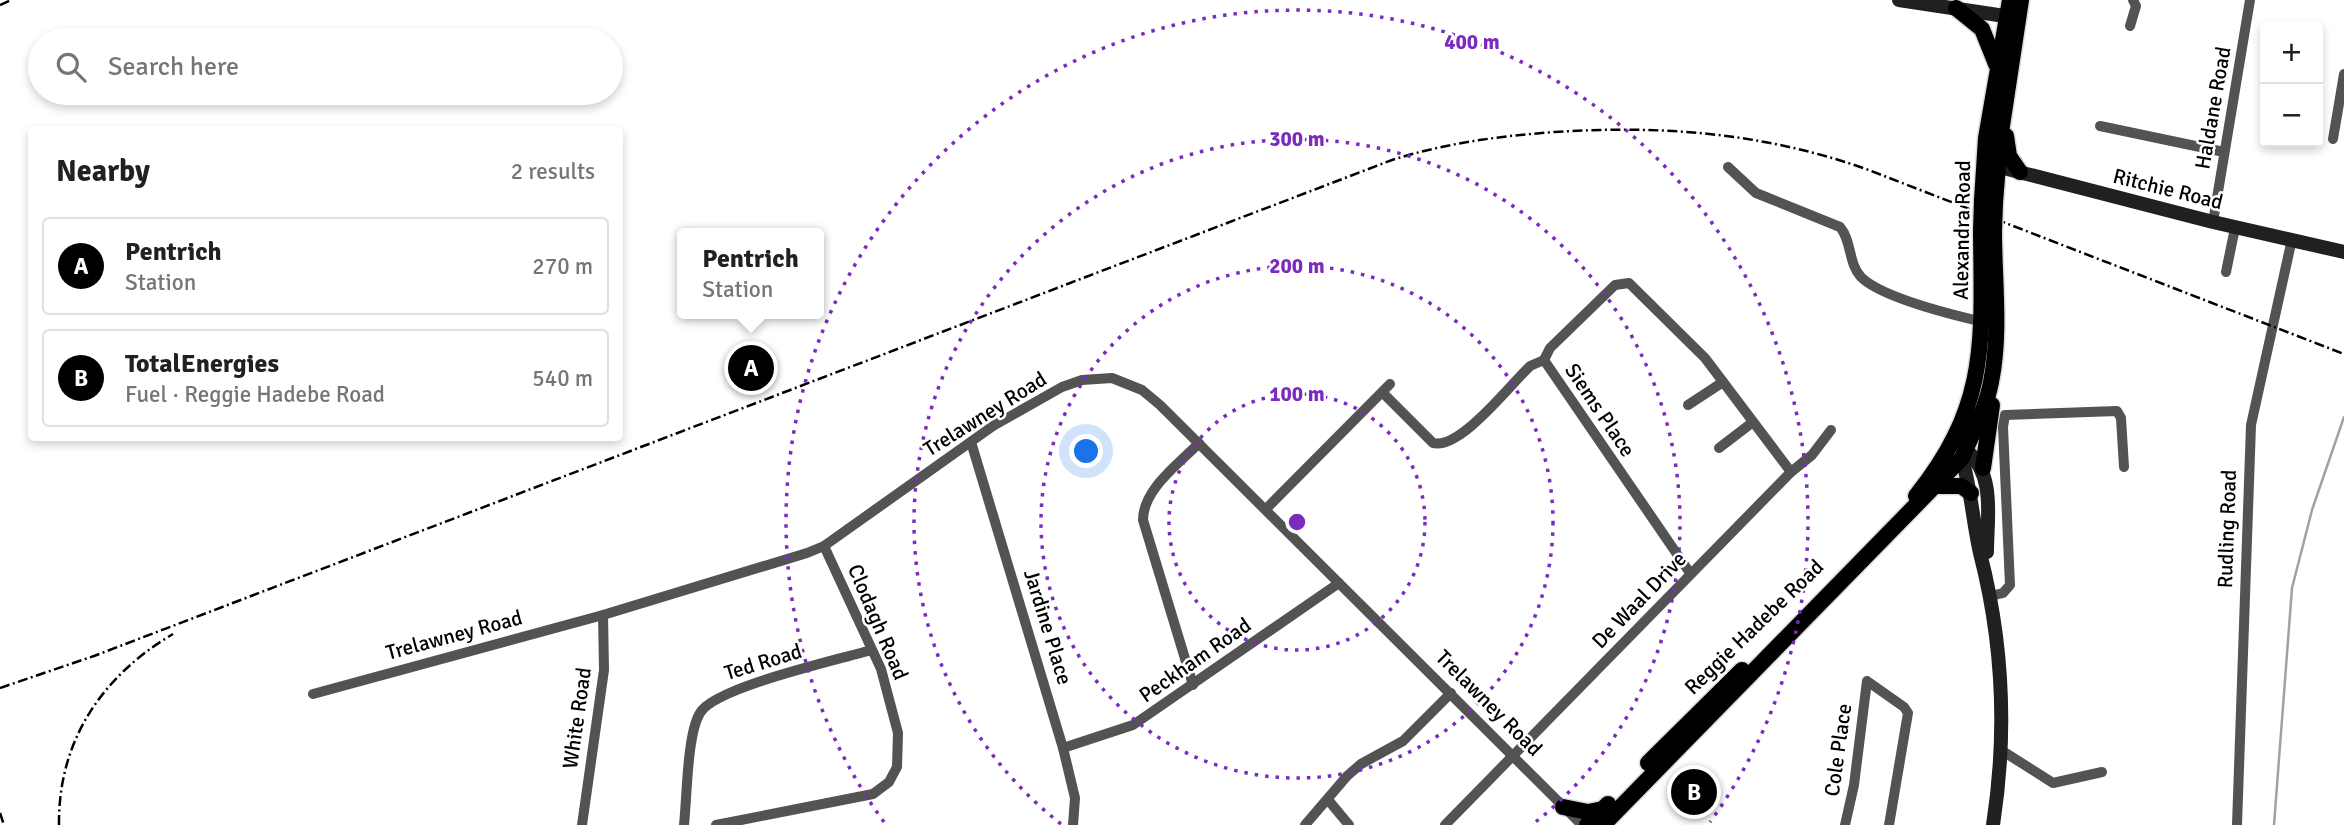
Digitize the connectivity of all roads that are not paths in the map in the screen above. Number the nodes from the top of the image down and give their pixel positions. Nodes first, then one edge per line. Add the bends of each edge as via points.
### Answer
1 (1899, 0) edge
2 (2021, 0) edge
3 (2133, 0) edge
4 (2250, 0) edge
5 (1956, 8) junction
6 (2012, 11) edge
7 (2130, 26) dead end
8 (1998, 69) junction
9 (2344, 74) edge
10 (2002, 124) junction
11 (2100, 126) dead end
12 (2333, 139) dead end
13 (2224, 152) junction
14 (1990, 165) junction
15 (1728, 167) dead end
16 (2020, 173) junction
17 (2213, 222) junction
18 (2235, 228) junction
19 (2292, 240) junction
20 (2344, 252) edge
21 (2226, 272) dead end
22 (1989, 323) junction
23 (1544, 360) junction
24 (1723, 382) junction
25 (1991, 382) junction
26 (1688, 405) dead end
27 (1753, 422) junction
28 (1831, 430) dead end
29 (971, 442) junction
30 (1199, 443) junction
31 (1719, 448) dead end
32 (1962, 448) junction
33 (1944, 456) joint
34 (2124, 467) dead end
35 (1983, 468) junction
36 (1791, 472) junction
37 (1928, 488) junction
38 (1971, 493) junction
39 (1266, 509) junction
40 (824, 546) junction
41 (1986, 571) junction
42 (1690, 573) junction
43 (1339, 583) junction
44 (1991, 596) junction
45 (603, 615) junction
46 (871, 650) junction
47 (1193, 685) junction
48 (1451, 693) junction
49 (313, 694) dead end
50 (1063, 748) junction
51 (2001, 750) junction
52 (1513, 754) junction
53 (2102, 772) dead end
54 (1329, 801) junction
55 (1563, 807) junction
56 (1603, 817) edge
57 (582, 825) edge
58 (684, 825) edge
59 (716, 825) edge
60 (1073, 825) edge
61 (1306, 825) edge
62 (1349, 825) edge
63 (1445, 825) edge
64 (1581, 825) edge
65 (1587, 825) edge
66 (1845, 825) edge
67 (1889, 825) edge
68 (1993, 825) edge
69 (2237, 825) edge

1 - 5 street
2 - 6 main road, Alexandra Road
3 - 7 street via 2136,6
4 - 13 street, Haldane Road
5 - 6 street
5 - 8 main road via 1982,29
6 - 8 main road, Alexandra Road
6 - 10 main road, Alexandra Road
8 - 14 main road, Alexandra Road
9 - 12 street
10 - 14 main road, Alexandra Road
10 - 16 main road via 2009,156
11 - 13 street
13 - 17 street, Haldane Road
14 - 16 street, Ritchie Road
14 - 22 main road, Alexandra Road, bridge
15 - 22 street via 1756,193 1840,227 1858,271 1877,287 1937,310
16 - 17 street, Ritchie Road
17 - 18 street, Ritchie Road
18 - 19 street, Ritchie Road
18 - 21 street
19 - 20 street, Ritchie Road
19 - 69 street, Rudling Road via 2251,425
22 - 25 main road, Alexandra Road
22 - 32 main road, Alexandra Road
23 - 24 street, Siems Place via 1578,320 1623,282 1639,289
23 - 39 street via 1530,366 1464,433 1444,444 1433,443 1386,389
23 - 42 street, Siems Place
24 - 26 street
24 - 27 street
25 - 32 main road, Alexandra Road
25 - 35 main road
27 - 31 street
27 - 36 street
28 - 36 street, De Waal Drive
29 - 30 street, Trelawney Road via 1062,387 1094,378 1128,382 1142,390
29 - 40 street, Trelawney Road
29 - 50 street, Jardine Place
30 - 39 street, Trelawney Road
30 - 47 street via 1151,493 1143,512
32 - 33 main road, Alexandra Road
32 - 35 street
32 - 37 main road, Reggie Hadebe Road
32 - 38 street
33 - 37 main road, Reggie Hadebe Road
34 - 44 street via 2117,411 2006,415 2010,585
35 - 41 street
36 - 42 street, De Waal Drive
37 - 38 main road via 1962,486
37 - 56 main road, Reggie Hadebe Road
38 - 41 street
39 - 43 street, Trelawney Road
40 - 45 street, Trelawney Road
40 - 46 street, Clodagh Road
41 - 44 street
42 - 52 street, De Waal Drive
43 - 47 street, Peckham Road
43 - 48 street, Trelawney Road
44 - 51 street
45 - 49 street, Trelawney Road
45 - 57 street, White Road via 604,670
46 - 58 street, Ted Road via 709,701 695,723
46 - 59 street, Clodagh Road via 881,669 900,744 890,782 861,797
47 - 50 street, Peckham Road via 1133,725
48 - 52 street, Trelawney Road
48 - 54 street via 1403,741 1361,764
50 - 60 street, Jardine Place via 1075,799
51 - 53 street via 2053,783
51 - 68 street
52 - 55 street, Trelawney Road
52 - 63 street, De Waal Drive
54 - 61 street
54 - 62 street
55 - 56 main road
55 - 64 street, Trelawney Road
56 - 65 main road, Reggie Hadebe Road
66 - 67 street, Cole Place via 1867,681 1908,713

